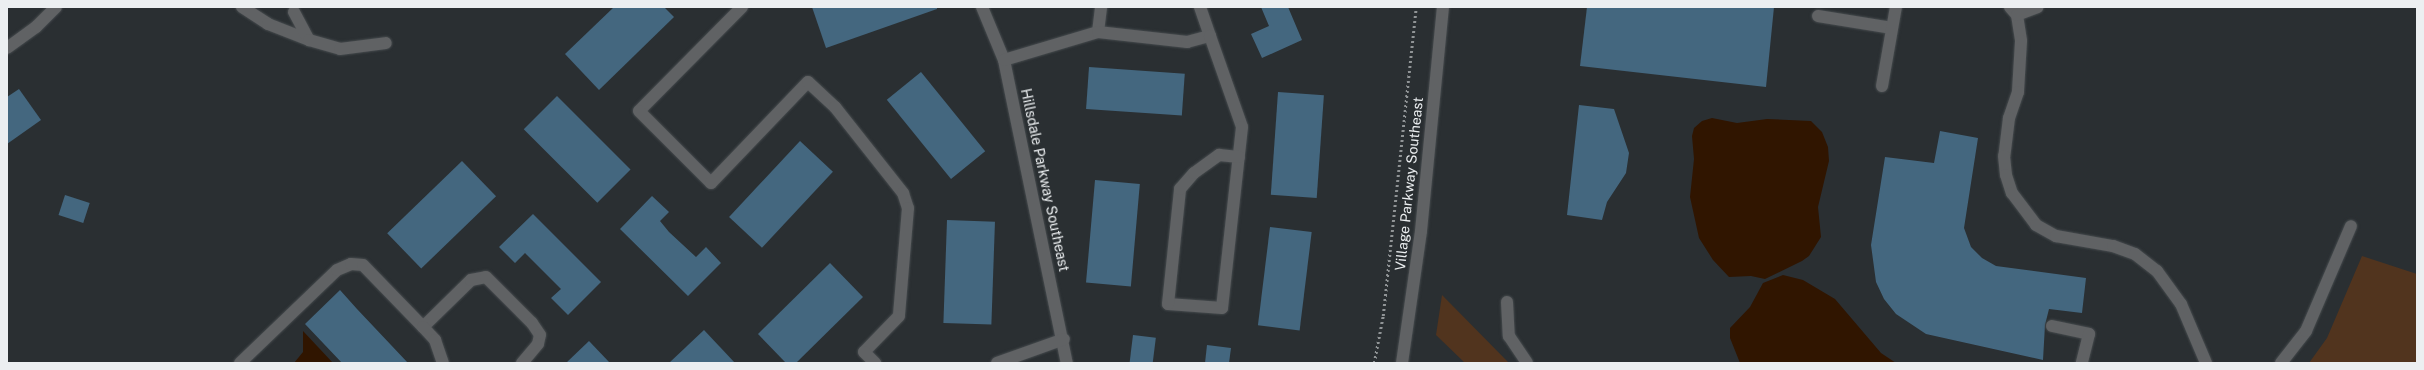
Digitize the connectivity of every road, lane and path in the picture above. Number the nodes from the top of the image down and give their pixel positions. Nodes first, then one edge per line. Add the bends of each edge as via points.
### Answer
1 (56, 7) edge
2 (242, 7) edge
3 (742, 7) edge
4 (982, 7) edge
5 (1101, 7) edge
6 (1200, 7) edge
7 (1416, 7) edge
8 (1443, 7) edge
9 (1896, 7) edge
10 (2038, 7) edge
11 (2013, 11) edge
12 (294, 12) dead end
13 (1818, 16) dead end
14 (1892, 28) junction
15 (1098, 32) junction
16 (1210, 36) junction
17 (308, 40) junction
18 (386, 43) dead end
19 (7, 48) edge
20 (1004, 60) junction
21 (1882, 86) dead end
22 (1239, 157) junction
23 (2351, 226) dead end
24 (1507, 302) dead end
25 (2052, 326) dead end
26 (423, 327) junction
27 (1064, 339) junction
28 (240, 363) edge
29 (444, 363) edge
30 (522, 363) edge
31 (876, 363) edge
32 (997, 363) edge
33 (1067, 363) edge
34 (1374, 363) edge
35 (1402, 363) edge
36 (1527, 363) edge
37 (2082, 363) edge
38 (2206, 363) edge
39 (2281, 363) edge

1 - 19 street via 36,27
2 - 17 street via 268,24
3 - 31 street via 639,111 711,182 808,82 835,107 903,193 908,208 899,316 864,352
4 - 20 street, Hillsdale Parkway Southeast
5 - 15 street
6 - 16 street
7 - 34 path via 1383,316
8 - 35 street, Village Parkway Southeast via 1421,231
9 - 14 street
10 - 11 street
11 - 38 street via 2021,41 2020,72 2018,92 2008,118 2004,156 2012,194 2036,225 2056,236 2113,246 2135,254 2157,271 2181,304
12 - 17 street
13 - 14 street
14 - 21 street
15 - 16 street via 1187,42
15 - 20 street
16 - 22 street via 1242,127
17 - 18 street via 340,49
20 - 27 street, Hillsdale Parkway Southeast
22 - 22 street via 1222,308 1168,304 1180,189 1194,173 1219,155
23 - 39 street via 2306,331
24 - 36 street via 1510,336
25 - 37 street via 2089,334
26 - 28 street via 363,265 351,264 337,270
26 - 29 street via 435,340
26 - 30 street via 471,280 486,277 532,323 540,335 538,344
27 - 32 street
27 - 33 street, Hillsdale Parkway Southeast

